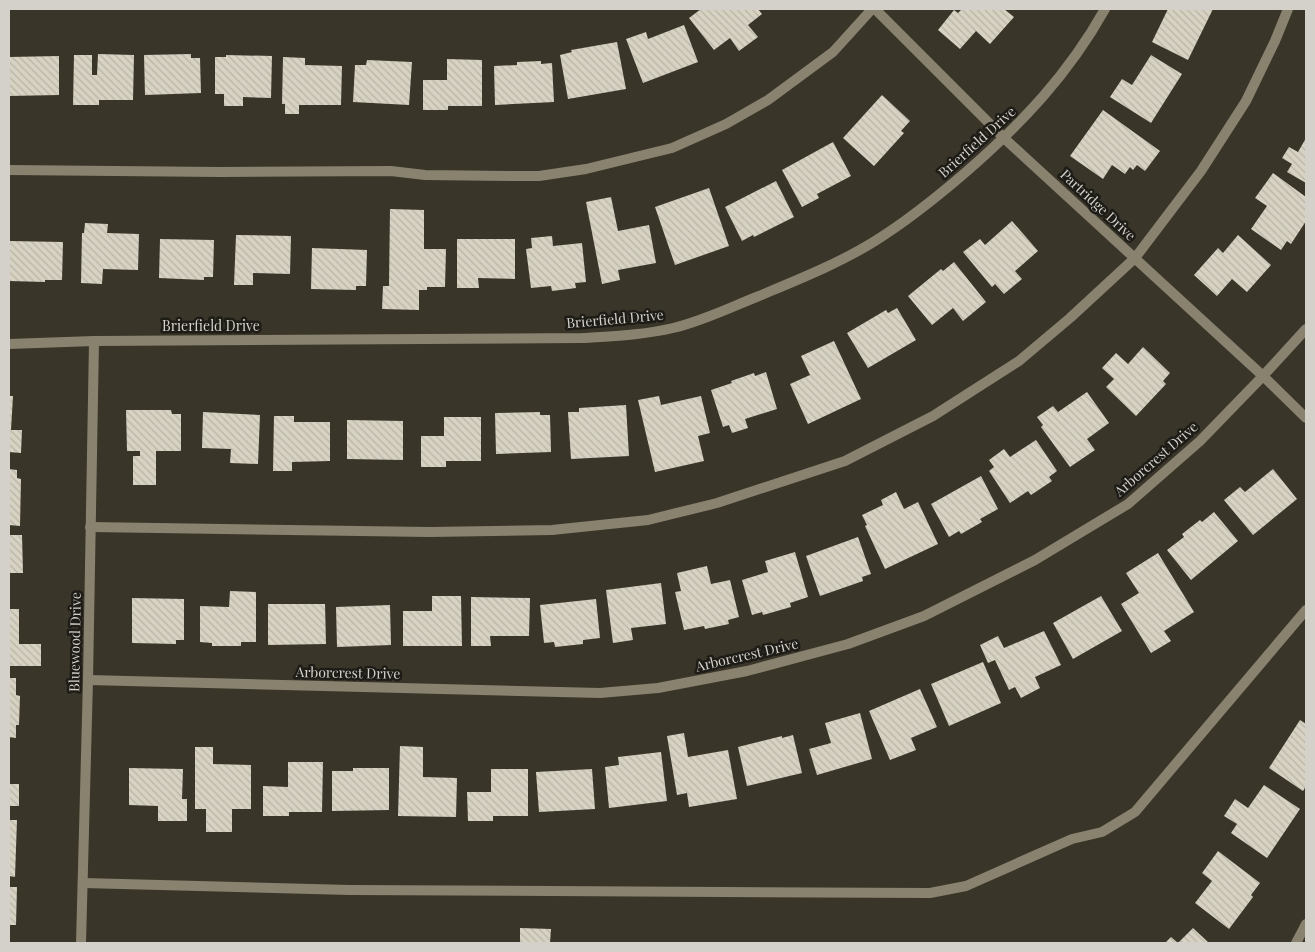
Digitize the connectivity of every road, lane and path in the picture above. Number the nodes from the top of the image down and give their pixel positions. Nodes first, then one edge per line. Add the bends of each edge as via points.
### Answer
1 (873, 9) edge
2 (1105, 9) edge
3 (1288, 9) edge
4 (1005, 138) junction
5 (9, 170) edge
6 (1135, 258) junction
7 (1306, 329) edge
8 (94, 340) junction
9 (9, 344) edge
10 (1263, 376) junction
11 (1306, 418) edge
12 (90, 527) junction
13 (1306, 610) edge
14 (88, 680) junction
15 (83, 883) junction
16 (1306, 924) edge
17 (81, 943) edge
18 (1296, 943) edge

1 - 4 street, Partridge Drive
1 - 5 street via 833,52 768,100 726,124 672,148 586,169 539,176 425,175 391,171
2 - 4 street, Brierfield Drive via 1070,64
3 - 6 street via 1246,101 1201,172
4 - 6 street, Partridge Drive
4 - 8 street, Brierfield Drive via 940,195 875,242 786,285 673,328 583,338
6 - 10 street, Partridge Drive
6 - 12 street via 1019,361 933,416 845,461 708,505 648,520 552,530 419,532
7 - 10 street, Arborcrest Drive
8 - 9 street, Brierfield Drive
8 - 12 street, Bluewood Drive
10 - 11 street, Partridge Drive
10 - 14 street, Arborcrest Drive via 1200,440 1128,504 1035,560 924,616 848,644 747,671 658,688 600,693
12 - 14 street, Bluewood Drive
13 - 15 street via 1135,812 1102,832 1072,839 966,886 930,893 350,890
14 - 15 street, Bluewood Drive
15 - 17 street, Bluewood Drive
16 - 18 street

